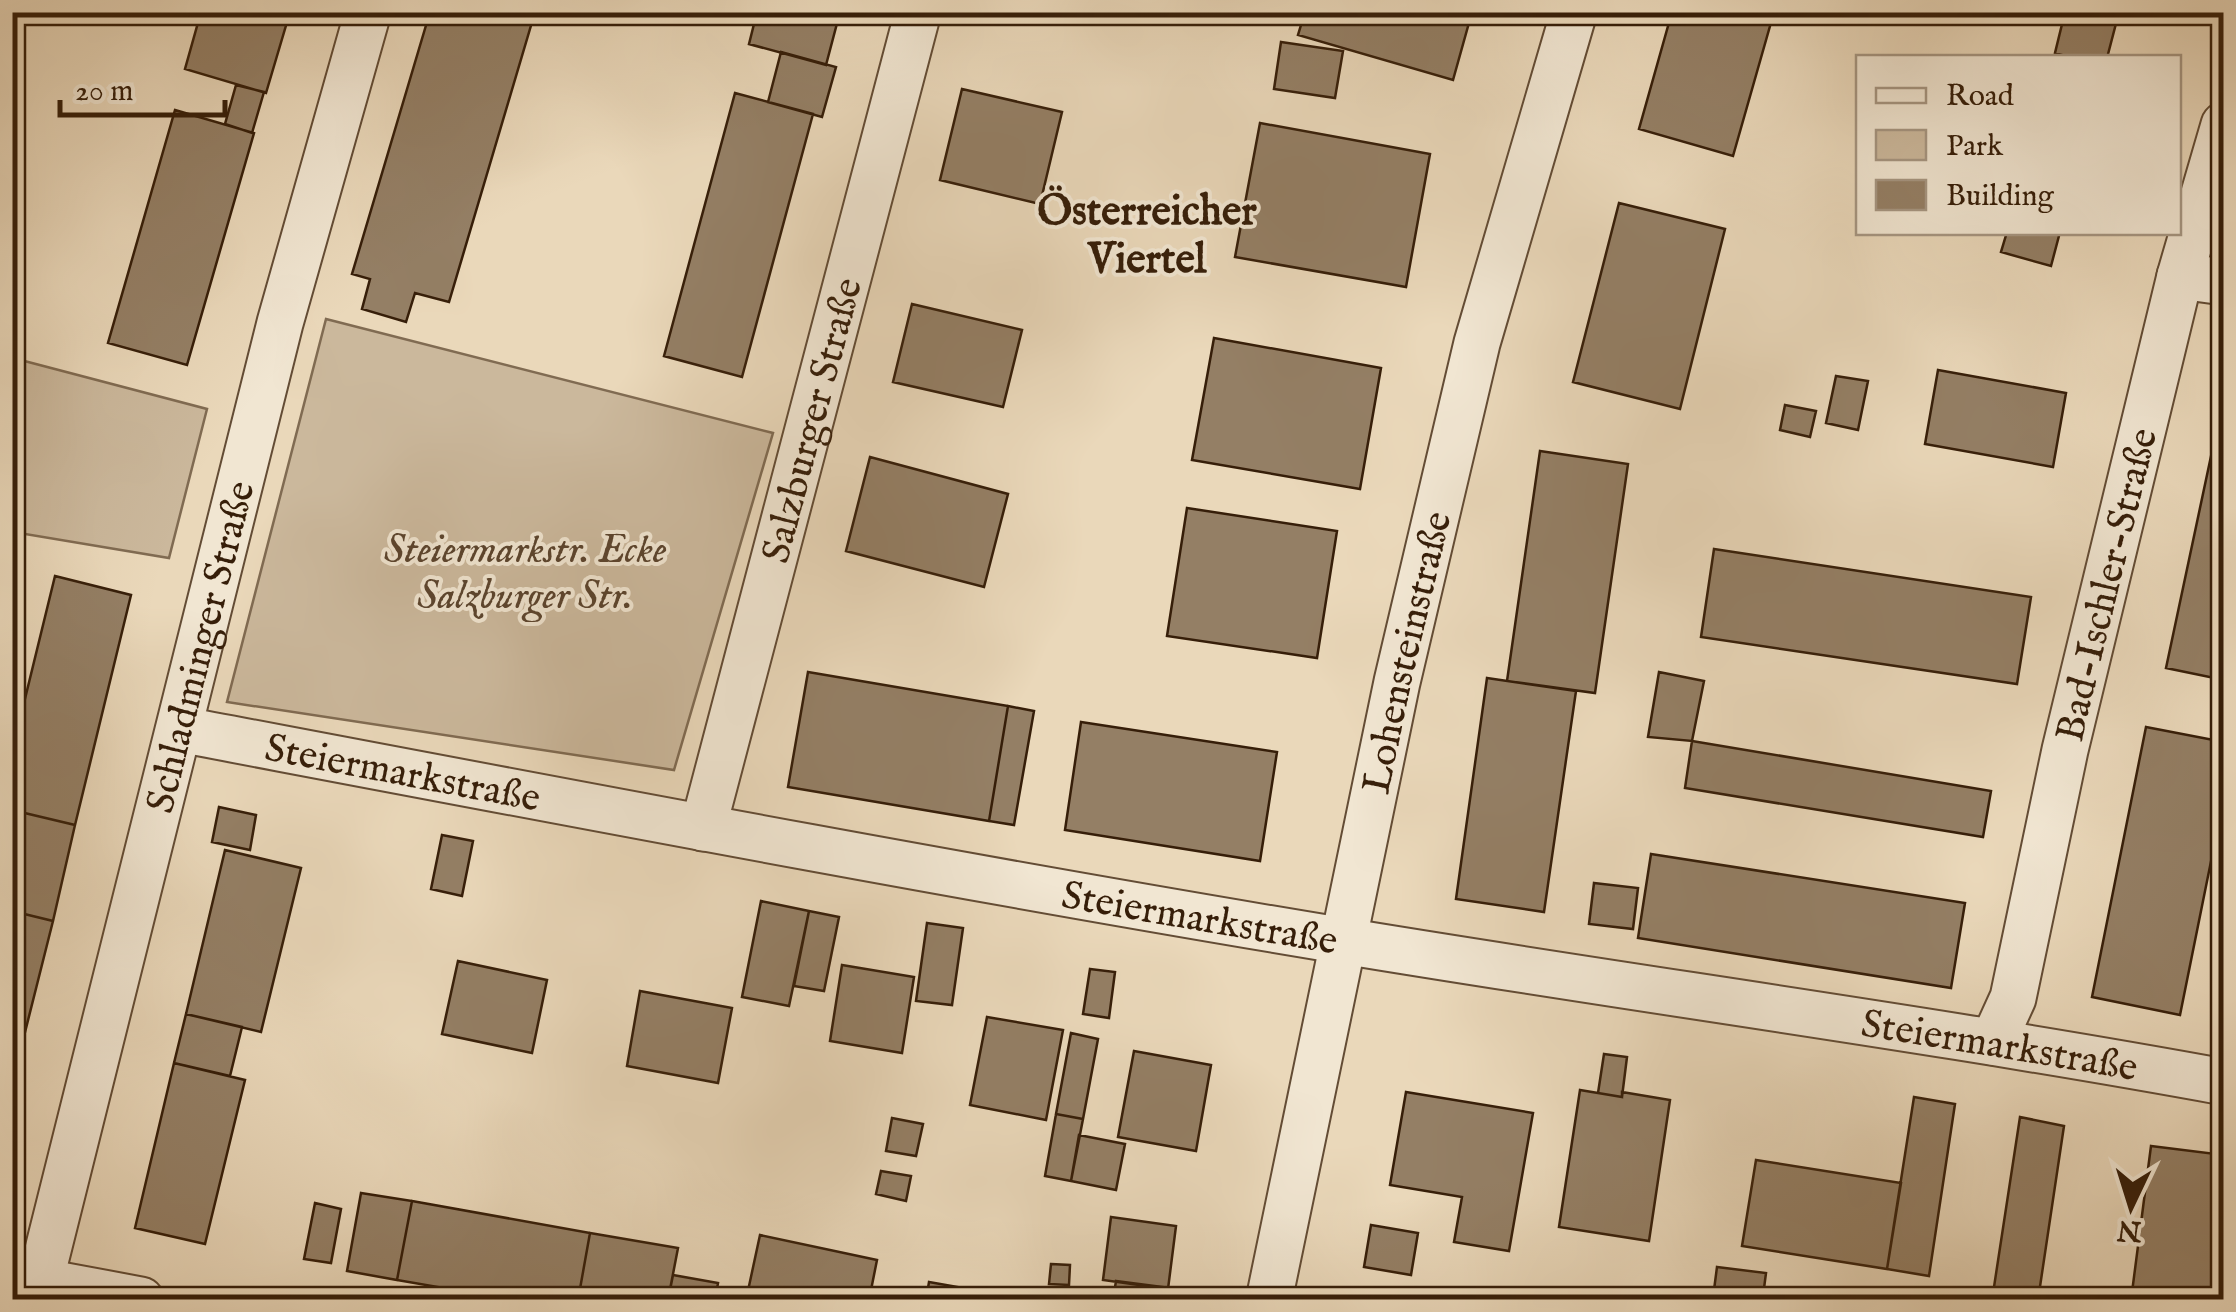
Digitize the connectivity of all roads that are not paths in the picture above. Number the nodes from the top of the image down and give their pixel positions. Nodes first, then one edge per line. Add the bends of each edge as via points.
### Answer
1 (368, 12) edge
2 (918, 12) edge
3 (1574, 12) edge
4 (2224, 125) edge
5 (2180, 276) junction
6 (2224, 282) edge
7 (179, 729) junction
8 (703, 828) junction
9 (1342, 940) junction
10 (1993, 1042) junction
11 (2224, 1082) edge
12 (26, 1279) edge
13 (141, 1300) edge
14 (1269, 1300) edge

1 - 7 street, Schladminger Straße via 280,323
2 - 8 street, Salzburger Straße
3 - 9 street, Lohensteinstraße via 1477,343
4 - 5 street, Bad-Ischler-Straße
5 - 6 street
5 - 10 street, Bad-Ischler-Straße via 2065,750 2013,998
7 - 8 street, Steiermarkstraße
7 - 12 street, Schladminger Straße
8 - 9 street, Steiermarkstraße
9 - 10 street, Steiermarkstraße
9 - 14 street, Lohensteinstraße
10 - 11 street, Steiermarkstraße
12 - 13 street

